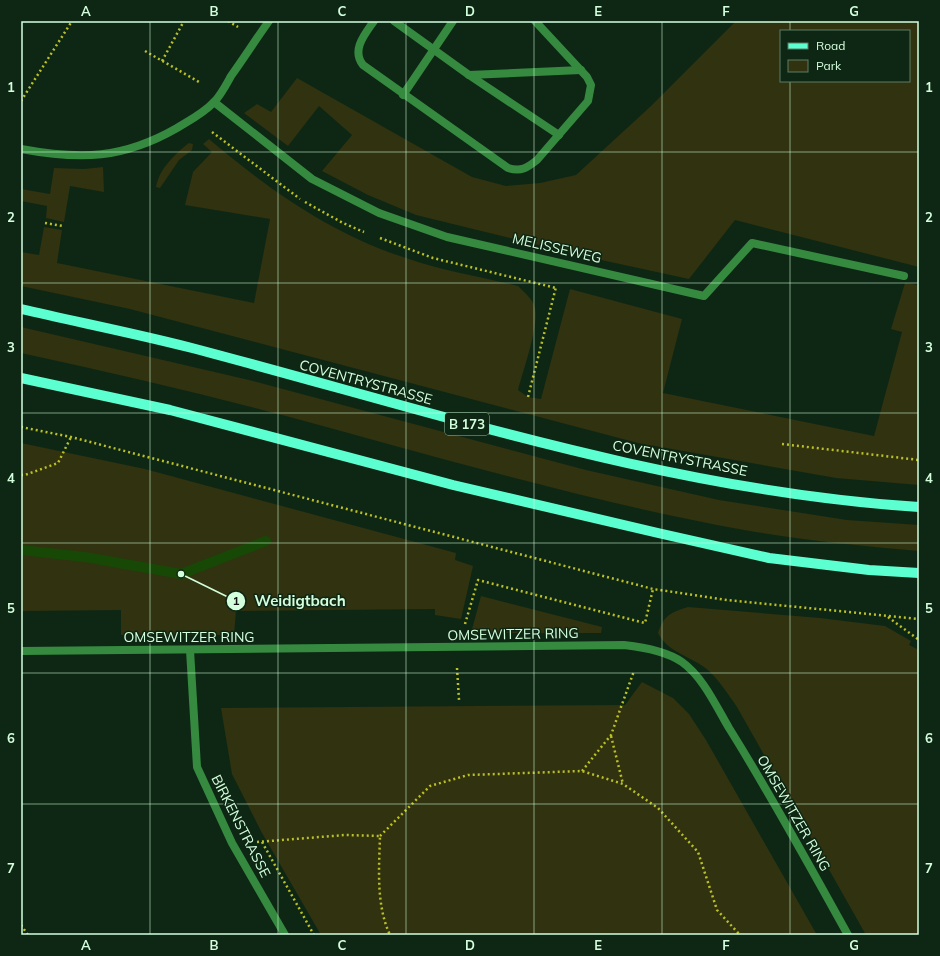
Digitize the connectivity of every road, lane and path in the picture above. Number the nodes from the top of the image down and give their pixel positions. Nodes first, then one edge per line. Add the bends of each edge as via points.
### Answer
1 (72, 21) edge
2 (184, 21) edge
3 (228, 21) edge
4 (269, 21) edge
5 (374, 21) edge
6 (394, 21) edge
7 (453, 21) edge
8 (535, 21) edge
9 (238, 27) dead end
10 (434, 50) junction
11 (145, 51) dead end
12 (162, 62) junction
13 (581, 70) junction
14 (469, 75) junction
15 (199, 82) dead end
16 (403, 95) junction
17 (21, 102) edge
18 (214, 102) junction
19 (559, 135) junction
20 (21, 149) edge
21 (45, 223) dead end
22 (63, 226) dead end
23 (563, 263) junction
24 (904, 276) dead end
25 (21, 309) edge
26 (21, 378) edge
27 (528, 396) dead end
28 (21, 427) edge
29 (71, 437) junction
30 (782, 444) dead end
31 (919, 460) edge
32 (21, 475) edge
33 (919, 507) edge
34 (919, 573) edge
35 (653, 589) junction
36 (888, 617) junction
37 (919, 619) edge
38 (464, 626) dead end
39 (919, 640) edge
40 (190, 650) junction
41 (21, 651) edge
42 (453, 668) dead end
43 (634, 671) dead end
44 (459, 700) dead end
45 (611, 735) junction
46 (582, 771) junction
47 (623, 784) junction
48 (380, 836) junction
49 (262, 842) junction
50 (232, 843) junction
51 (21, 925) edge
52 (28, 935) edge
53 (285, 935) edge
54 (314, 935) edge
55 (390, 935) edge
56 (740, 935) edge
57 (848, 935) edge

1 - 17 path
2 - 12 path
3 - 9 path
4 - 18 street
5 - 16 street via 361,40 358,49 359,60
6 - 10 street
7 - 10 street
8 - 13 street
10 - 14 street
10 - 16 street
11 - 12 path
12 - 15 path
13 - 14 street
13 - 19 street via 590,85 588,101
14 - 19 street
16 - 19 street via 508,168 515,170 527,168
18 - 20 street via 182,125 132,149 81,157
18 - 23 street, MELISSEWEG via 312,179 379,213 447,237
21 - 22 path
23 - 24 street, MELISSEWEG via 704,296 752,243
23 - 27 path
25 - 33 main road, COVENTRYSTRASSE / B 173 via 187,347 465,423 668,472 783,493
26 - 34 main road via 170,410 453,485 658,534 769,558
28 - 29 path
29 - 32 path via 58,463
29 - 35 path
30 - 31 path
35 - 36 path via 727,600
35 - 38 path via 645,623 478,580
36 - 37 path
36 - 39 path
40 - 41 street, OMSEWITZER RING
40 - 50 street, BIRKENSTRASSE via 197,767
40 - 57 street, OMSEWITZER RING via 624,645 639,646 681,662 698,677 762,780
42 - 44 path via 458,668
43 - 45 path
45 - 46 path
45 - 47 path
46 - 47 path
46 - 48 path via 468,776 430,786
47 - 56 path via 658,808 698,852 717,910
48 - 49 path via 345,835
48 - 55 path via 379,878 383,921
49 - 50 path
49 - 54 path
50 - 53 street, BIRKENSTRASSE
51 - 52 path

